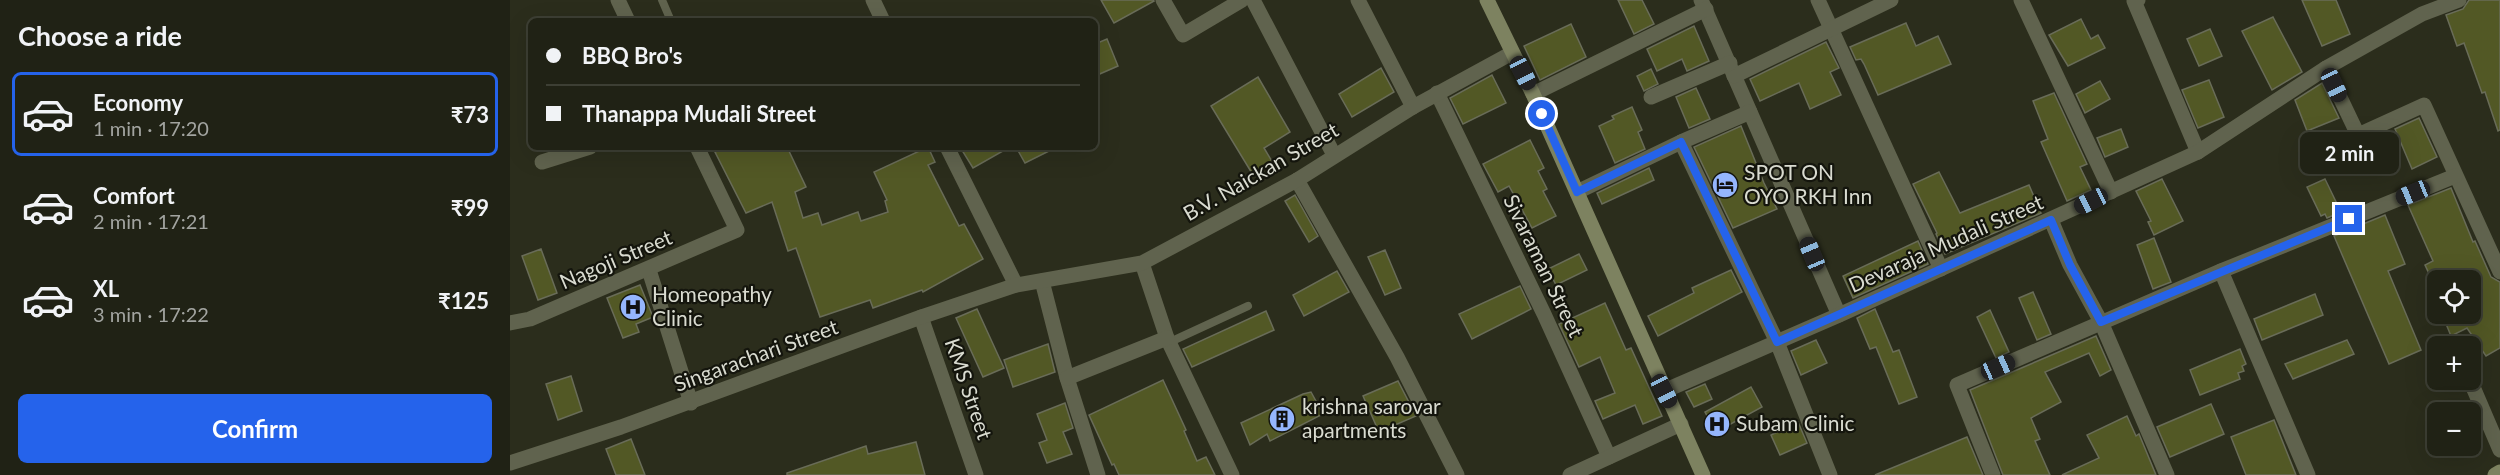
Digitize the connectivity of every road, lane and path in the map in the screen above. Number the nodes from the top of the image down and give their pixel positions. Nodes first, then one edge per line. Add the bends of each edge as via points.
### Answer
1 (618, 0) edge
2 (662, 0) edge
3 (873, 0) edge
4 (1163, 0) edge
5 (1242, 0) edge
6 (1253, 0) edge
7 (1358, 0) edge
8 (1487, 0) edge
9 (1818, 0) edge
10 (1891, 0) edge
11 (2020, 0) edge
12 (2138, 0) edge
13 (2458, 0) edge
14 (1703, 5) edge
15 (627, 18) edge
16 (670, 18) edge
17 (882, 18) edge
18 (1831, 30) junction
19 (1512, 53) junction
20 (2326, 68) junction
21 (1732, 69) junction
22 (1437, 93) junction
23 (1533, 94) junction
24 (1651, 97) dead end
25 (1413, 107) junction
26 (1750, 112) junction
27 (1681, 142) junction
28 (580, 150) edge
29 (698, 150) edge
30 (948, 150) edge
31 (2198, 152) junction
32 (1334, 155) junction
33 (542, 162) dead end
34 (2455, 176) junction
35 (1297, 180) junction
36 (1577, 192) junction
37 (2111, 192) junction
38 (2051, 220) junction
39 (1142, 263) junction
40 (1941, 269) junction
41 (649, 270) junction
42 (2221, 271) junction
43 (2500, 272) edge
44 (1042, 280) junction
45 (1016, 285) junction
46 (1248, 306) dead end
47 (1839, 315) junction
48 (921, 317) junction
49 (2101, 322) junction
50 (510, 323) edge
51 (1168, 340) junction
52 (1777, 342) junction
53 (1067, 378) junction
54 (2474, 390) edge
55 (1664, 391) junction
56 (692, 403) junction
57 (1681, 424) junction
58 (2500, 450) edge
59 (1609, 457) junction
60 (513, 467) edge
61 (1596, 470) edge
62 (2500, 472) edge
63 (1093, 474) edge
64 (976, 475) edge
65 (1232, 475) edge
66 (1457, 475) edge
67 (1570, 475) edge
68 (1703, 475) edge
69 (1830, 475) edge
70 (1993, 475) edge
71 (2167, 475) edge
72 (2308, 475) edge
73 (2495, 475) edge

1 - 15 street
2 - 16 lane
3 - 17 street
4 - 5 street via 1183,35
6 - 32 street
7 - 25 street
8 - 19 main road
9 - 18 street
10 - 18 street
11 - 37 street
12 - 31 street via 2134,2
13 - 20 street, Devaraja Mudali Street via 2422,14
14 - 21 street
14 - 23 street
18 - 21 street
18 - 40 street
19 - 22 street, B.V. Naickan Street
19 - 23 main road
20 - 31 street, Devaraja Mudali Street
20 - 34 street via 2358,135 2424,105
21 - 24 street
21 - 26 street
22 - 25 street, B.V. Naickan Street
22 - 59 street, Sivaraman Street
23 - 36 main road
25 - 32 street, B.V. Naickan Street
26 - 27 street
26 - 47 street
27 - 36 street
27 - 52 street
28 - 33 street
29 - 41 street, Nagoji Street via 737,230
30 - 45 street
31 - 37 street, Devaraja Mudali Street
32 - 35 street, B.V. Naickan Street
34 - 42 street
34 - 43 street
35 - 39 street, B.V. Naickan Street
35 - 66 street via 1397,357
36 - 55 main road
37 - 38 street, Devaraja Mudali Street
38 - 40 street, Devaraja Mudali Street
38 - 49 street
39 - 44 street, B.V. Naickan Street
39 - 51 street
40 - 47 street, Devaraja Mudali Street
41 - 50 street, Nagoji Street via 530,319
41 - 56 street
42 - 49 street
42 - 72 street
44 - 45 street, B.V. Naickan Street
44 - 53 street
45 - 48 street, Singarachari Street
46 - 51 lane
47 - 52 street, Devaraja Mudali Street
48 - 56 street, Singarachari Street
48 - 64 street, KMS Street
49 - 70 street via 1957,385
49 - 71 street
51 - 53 street
51 - 65 street
52 - 55 street, Devaraja Mudali Street
52 - 69 street
53 - 63 street
54 - 58 street
55 - 57 main road
56 - 60 street, Singarachari Street
57 - 59 street
57 - 68 main road
59 - 61 street
61 - 67 street
62 - 73 main road

